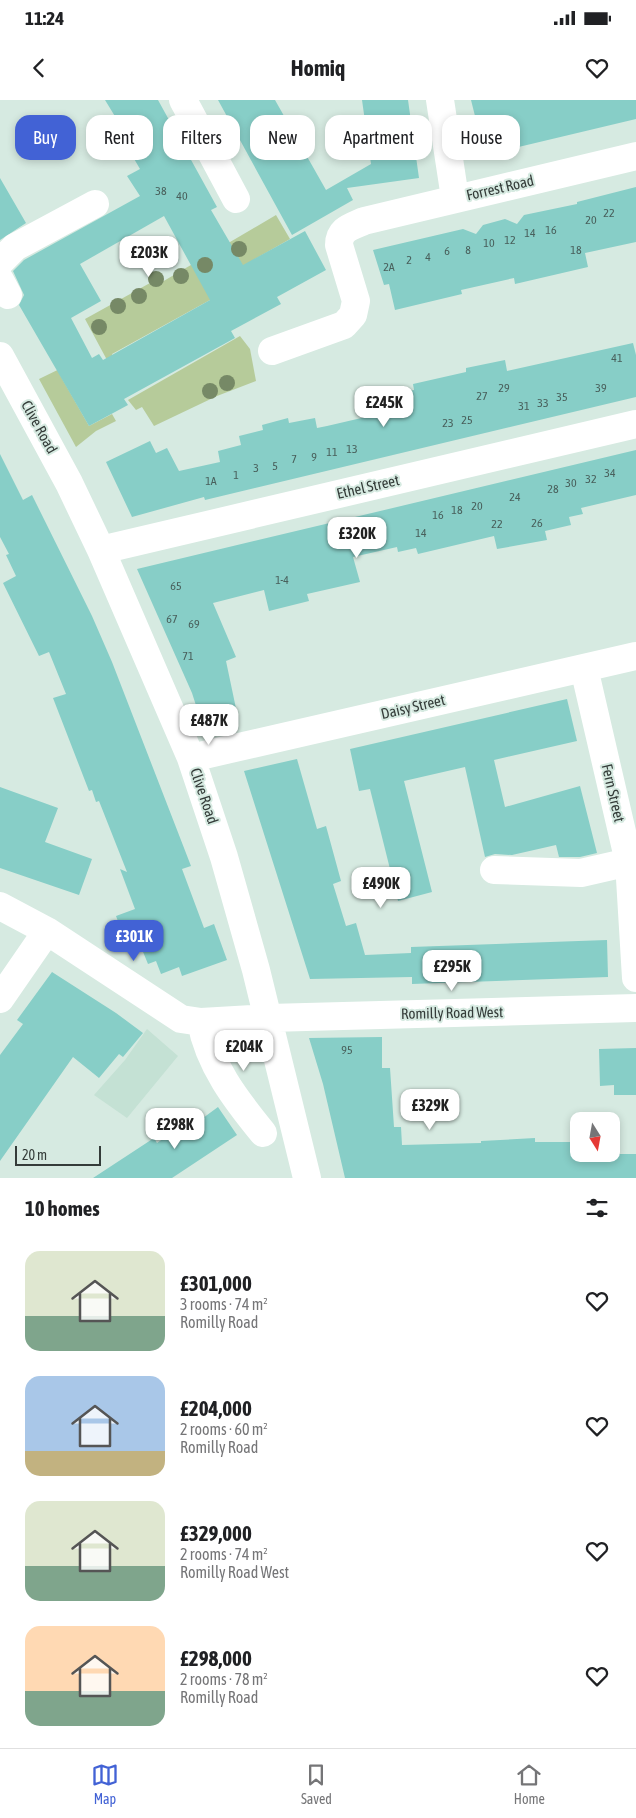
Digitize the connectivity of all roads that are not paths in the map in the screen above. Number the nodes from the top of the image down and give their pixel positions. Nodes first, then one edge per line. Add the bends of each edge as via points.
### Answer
1 (183, 100) edge
2 (440, 100) edge
3 (636, 156) edge
4 (236, 198) dead end
5 (456, 198) junction
6 (95, 204) dead end
7 (0, 262) edge
8 (272, 351) dead end
9 (0, 356) edge
10 (636, 424) edge
11 (101, 550) junction
12 (636, 656) edge
13 (584, 668) junction
14 (190, 758) junction
15 (629, 862) junction
16 (494, 870) dead end
17 (0, 906) edge
18 (47, 931) junction
19 (636, 978) edge
20 (0, 999) edge
21 (636, 1008) edge
22 (269, 1018) junction
23 (201, 1022) junction
24 (263, 1133) dead end
25 (307, 1178) edge

1 - 4 street
2 - 5 street
3 - 5 street, Forrest Road
5 - 8 street, Forrest Road via 364,221 344,230 338,245 356,301 353,316 344,324
6 - 7 street via 15,247
9 - 11 street, Clive Road via 69,483
10 - 11 street, Ethel Street
11 - 14 street, Clive Road
12 - 13 street, Daisy Street
13 - 14 street, Daisy Street
13 - 15 street, Fern Street
14 - 22 street, Clive Road via 224,857
15 - 16 street via 581,873
15 - 19 street, Fern Street
17 - 18 street, Romilly Road West
18 - 20 street
18 - 23 street, Romilly Road West via 181,1019
21 - 22 street, Romilly Road West
22 - 23 street, Romilly Road West
22 - 25 street, Clive Road
23 - 24 street via 204,1041 233,1097

